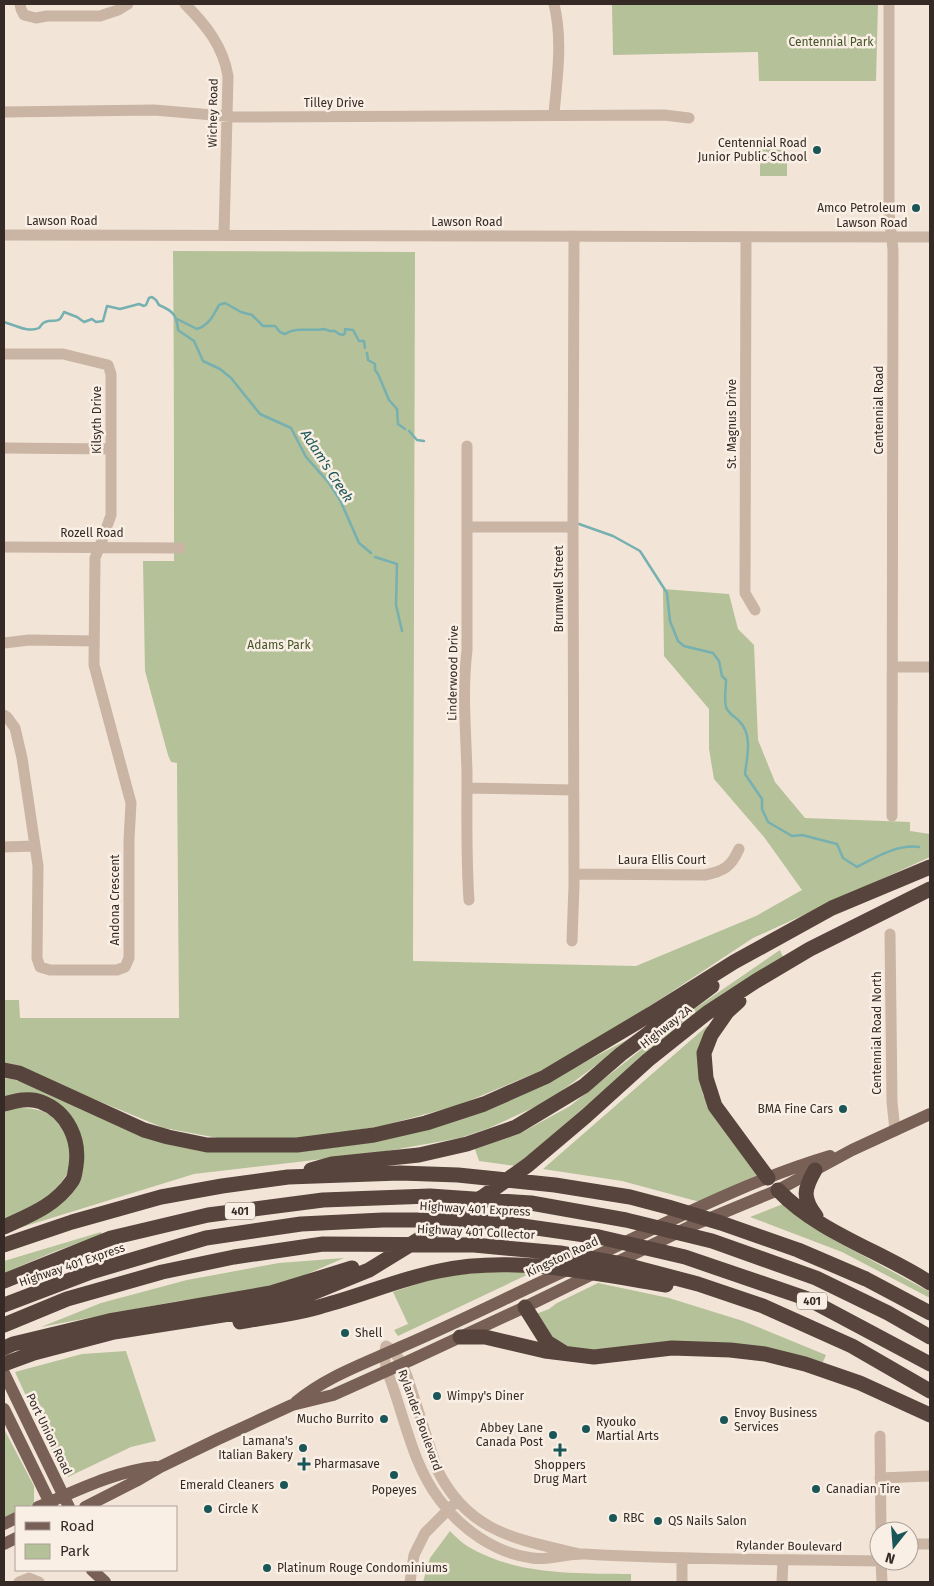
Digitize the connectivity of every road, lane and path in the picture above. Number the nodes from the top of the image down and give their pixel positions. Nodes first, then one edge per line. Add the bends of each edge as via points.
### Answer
1 (20, 4) edge
2 (128, 4) edge
3 (186, 4) edge
4 (554, 4) edge
5 (889, 4) edge
6 (4, 112) edge
7 (554, 114) junction
8 (227, 117) junction
9 (689, 118) dead end
10 (4, 235) edge
11 (224, 235) junction
12 (574, 236) junction
13 (746, 237) junction
14 (891, 237) junction
15 (930, 237) edge
16 (4, 354) edge
17 (467, 446) dead end
18 (4, 448) edge
19 (111, 448) junction
20 (468, 527) junction
21 (573, 527) junction
22 (4, 547) edge
23 (98, 548) junction
24 (180, 548) dead end
25 (755, 610) dead end
26 (94, 641) junction
27 (4, 643) edge
28 (893, 667) junction
29 (930, 667) edge
30 (4, 715) edge
31 (467, 788) junction
32 (573, 790) junction
33 (892, 816) dead end
34 (4, 846) edge
35 (34, 846) junction
36 (739, 849) dead end
37 (930, 867) edge
38 (574, 874) junction
39 (930, 889) edge
40 (469, 900) dead end
41 (832, 908) junction
42 (890, 934) dead end
43 (572, 941) dead end
44 (779, 968) junction
45 (4, 1070) edge
46 (4, 1104) edge
47 (930, 1114) edge
48 (895, 1131) junction
49 (852, 1150) junction
50 (815, 1170) junction
51 (288, 1177) junction
52 (768, 1178) junction
53 (778, 1190) junction
54 (444, 1224) junction
55 (826, 1226) junction
56 (4, 1227) edge
57 (4, 1245) edge
58 (4, 1281) edge
59 (930, 1283) edge
60 (517, 1293) junction
61 (4, 1305) edge
62 (762, 1306) junction
63 (524, 1307) junction
64 (930, 1313) edge
65 (4, 1324) edge
66 (460, 1337) junction
67 (930, 1337) edge
68 (4, 1348) edge
69 (34, 1353) junction
70 (389, 1353) junction
71 (567, 1354) junction
72 (402, 1364) junction
73 (930, 1364) edge
74 (386, 1370) junction
75 (4, 1372) edge
76 (930, 1391) edge
77 (292, 1405) junction
78 (4, 1409) edge
79 (930, 1415) edge
80 (880, 1436) dead end
81 (160, 1467) junction
82 (930, 1476) edge
83 (880, 1478) junction
84 (67, 1501) edge
85 (458, 1501) junction
86 (47, 1506) edge
87 (87, 1506) edge
88 (448, 1510) junction
89 (881, 1521) edge
90 (579, 1554) junction
91 (682, 1558) junction
92 (783, 1560) junction
93 (869, 1561) edge
94 (19, 1582) edge
95 (39, 1582) edge
96 (410, 1582) edge
97 (682, 1582) edge
98 (782, 1582) edge

1 - 2 street via 24,14 36,18 100,16
3 - 8 street, Wichey Road via 208,30 225,62
4 - 7 street via 559,48
5 - 14 street, Centennial Road
6 - 8 street, Tilley Drive via 155,110
7 - 8 street, Tilley Drive
7 - 9 street, Tilley Drive
8 - 11 street, Wichey Road
10 - 11 street, Lawson Road
11 - 12 street, Lawson Road
12 - 13 street, Lawson Road
12 - 21 street, Brumwell Street
13 - 14 street, Lawson Road
13 - 25 street, St. Magnus Drive via 745,593
14 - 15 street, Lawson Road
14 - 28 street, Centennial Road
16 - 19 street, Kilsyth Drive via 63,354 108,365 111,374
17 - 20 street, Linderwood Drive
18 - 19 street
19 - 23 street, Kilsyth Drive via 111,515
20 - 21 street
20 - 31 street, Linderwood Drive via 464,672
21 - 32 street, Brumwell Street
22 - 23 street, Rozell Road
23 - 24 street, Rozell Road
23 - 26 street, Andona Crescent via 95,558
26 - 27 street
26 - 35 street, Andona Crescent via 94,669 131,803 129,958 125,967 117,970 40,968 37,958 38,866
28 - 29 street
28 - 33 street, Centennial Road
30 - 35 street, Andona Crescent via 15,728 22,758
31 - 32 street
31 - 40 street, Linderwood Drive
32 - 38 street, Brumwell Street
34 - 35 street
36 - 38 street, Laura Ellis Court via 733,863 705,875
37 - 41 highway
38 - 43 street, Brumwell Street
39 - 44 highway, Highway 2A
41 - 45 highway via 734,962 545,1077 484,1104 426,1124 374,1135 298,1145 207,1145 144,1130 19,1073
41 - 51 highway via 743,962 584,1086 516,1127 467,1144 419,1155 332,1164
42 - 48 street, Centennial Road North
44 - 52 highway via 727,1012 711,1035 704,1053 706,1078 715,1106
44 - 54 highway, Highway 2A via 707,1013 528,1165
46 - 56 highway via 20,1100 40,1101 59,1112 74,1132 78,1154 74,1179 56,1200
47 - 48 main road, Kingston Road
48 - 49 main road, Kingston Road
49 - 50 main road, Kingston Road
49 - 52 main road, Kingston Road
50 - 53 main road, Kingston Road
50 - 55 highway via 807,1183 806,1198 810,1208
51 - 57 highway, 401 via 161,1197
51 - 64 highway, 401 via 400,1173 458,1175 556,1185 630,1197 798,1250 866,1279
52 - 53 main road
52 - 60 main road, Kingston Road
53 - 55 highway
53 - 63 main road, Kingston Road via 691,1226
54 - 68 highway via 347,1270 271,1293 108,1321
54 - 69 highway via 369,1270 300,1298 242,1312 114,1332
55 - 59 highway
58 - 67 highway, Highway 401 Express / 401 via 111,1238 208,1215 323,1200 430,1196 531,1203 626,1220 712,1241 816,1278
60 - 63 main road
60 - 70 main road, Kingston Road
61 - 73 highway, Highway 401 Express / 401 via 91,1272 206,1238 301,1224 383,1220 502,1223 599,1237 685,1257 808,1299
62 - 65 highway, Highway 401 Collector / 401 via 698,1284 622,1264 560,1253 474,1245 354,1243 323,1244 234,1257 162,1272 68,1299
62 - 69 highway via 689,1289 586,1272 491,1265 440,1270 321,1307 209,1328
62 - 76 highway, Highway 401 Collector / 401 via 852,1346
63 - 66 main road, Kingston Road
63 - 71 highway via 547,1342
66 - 71 highway via 485,1337
66 - 72 main road, Kingston Road
69 - 75 highway
70 - 72 street, Rylander Boulevard
70 - 74 street, Rylander Boulevard
70 - 77 main road, Kingston Road via 335,1376
71 - 79 highway via 594,1356 672,1348 765,1354 860,1383
72 - 74 main road, Kingston Road
72 - 85 street, Rylander Boulevard via 432,1458
74 - 77 main road, Kingston Road via 333,1395
74 - 88 street, Rylander Boulevard via 420,1467
75 - 84 main road, Port Union Road
77 - 81 main road, Kingston Road
78 - 86 main road
80 - 83 street
81 - 84 main road, Kingston Road via 135,1469
81 - 87 main road, Kingston Road
82 - 83 street
83 - 89 street
84 - 86 main road, Kingston Road
85 - 88 street
85 - 90 street, Rylander Boulevard via 474,1518 495,1531 522,1541
88 - 90 street, Rylander Boulevard via 480,1539 509,1552 534,1559
88 - 96 street via 426,1533 414,1555
90 - 91 street, Rylander Boulevard
91 - 92 street, Rylander Boulevard
91 - 97 street
92 - 93 street, Rylander Boulevard
92 - 98 street
94 - 95 street via 29,1578

